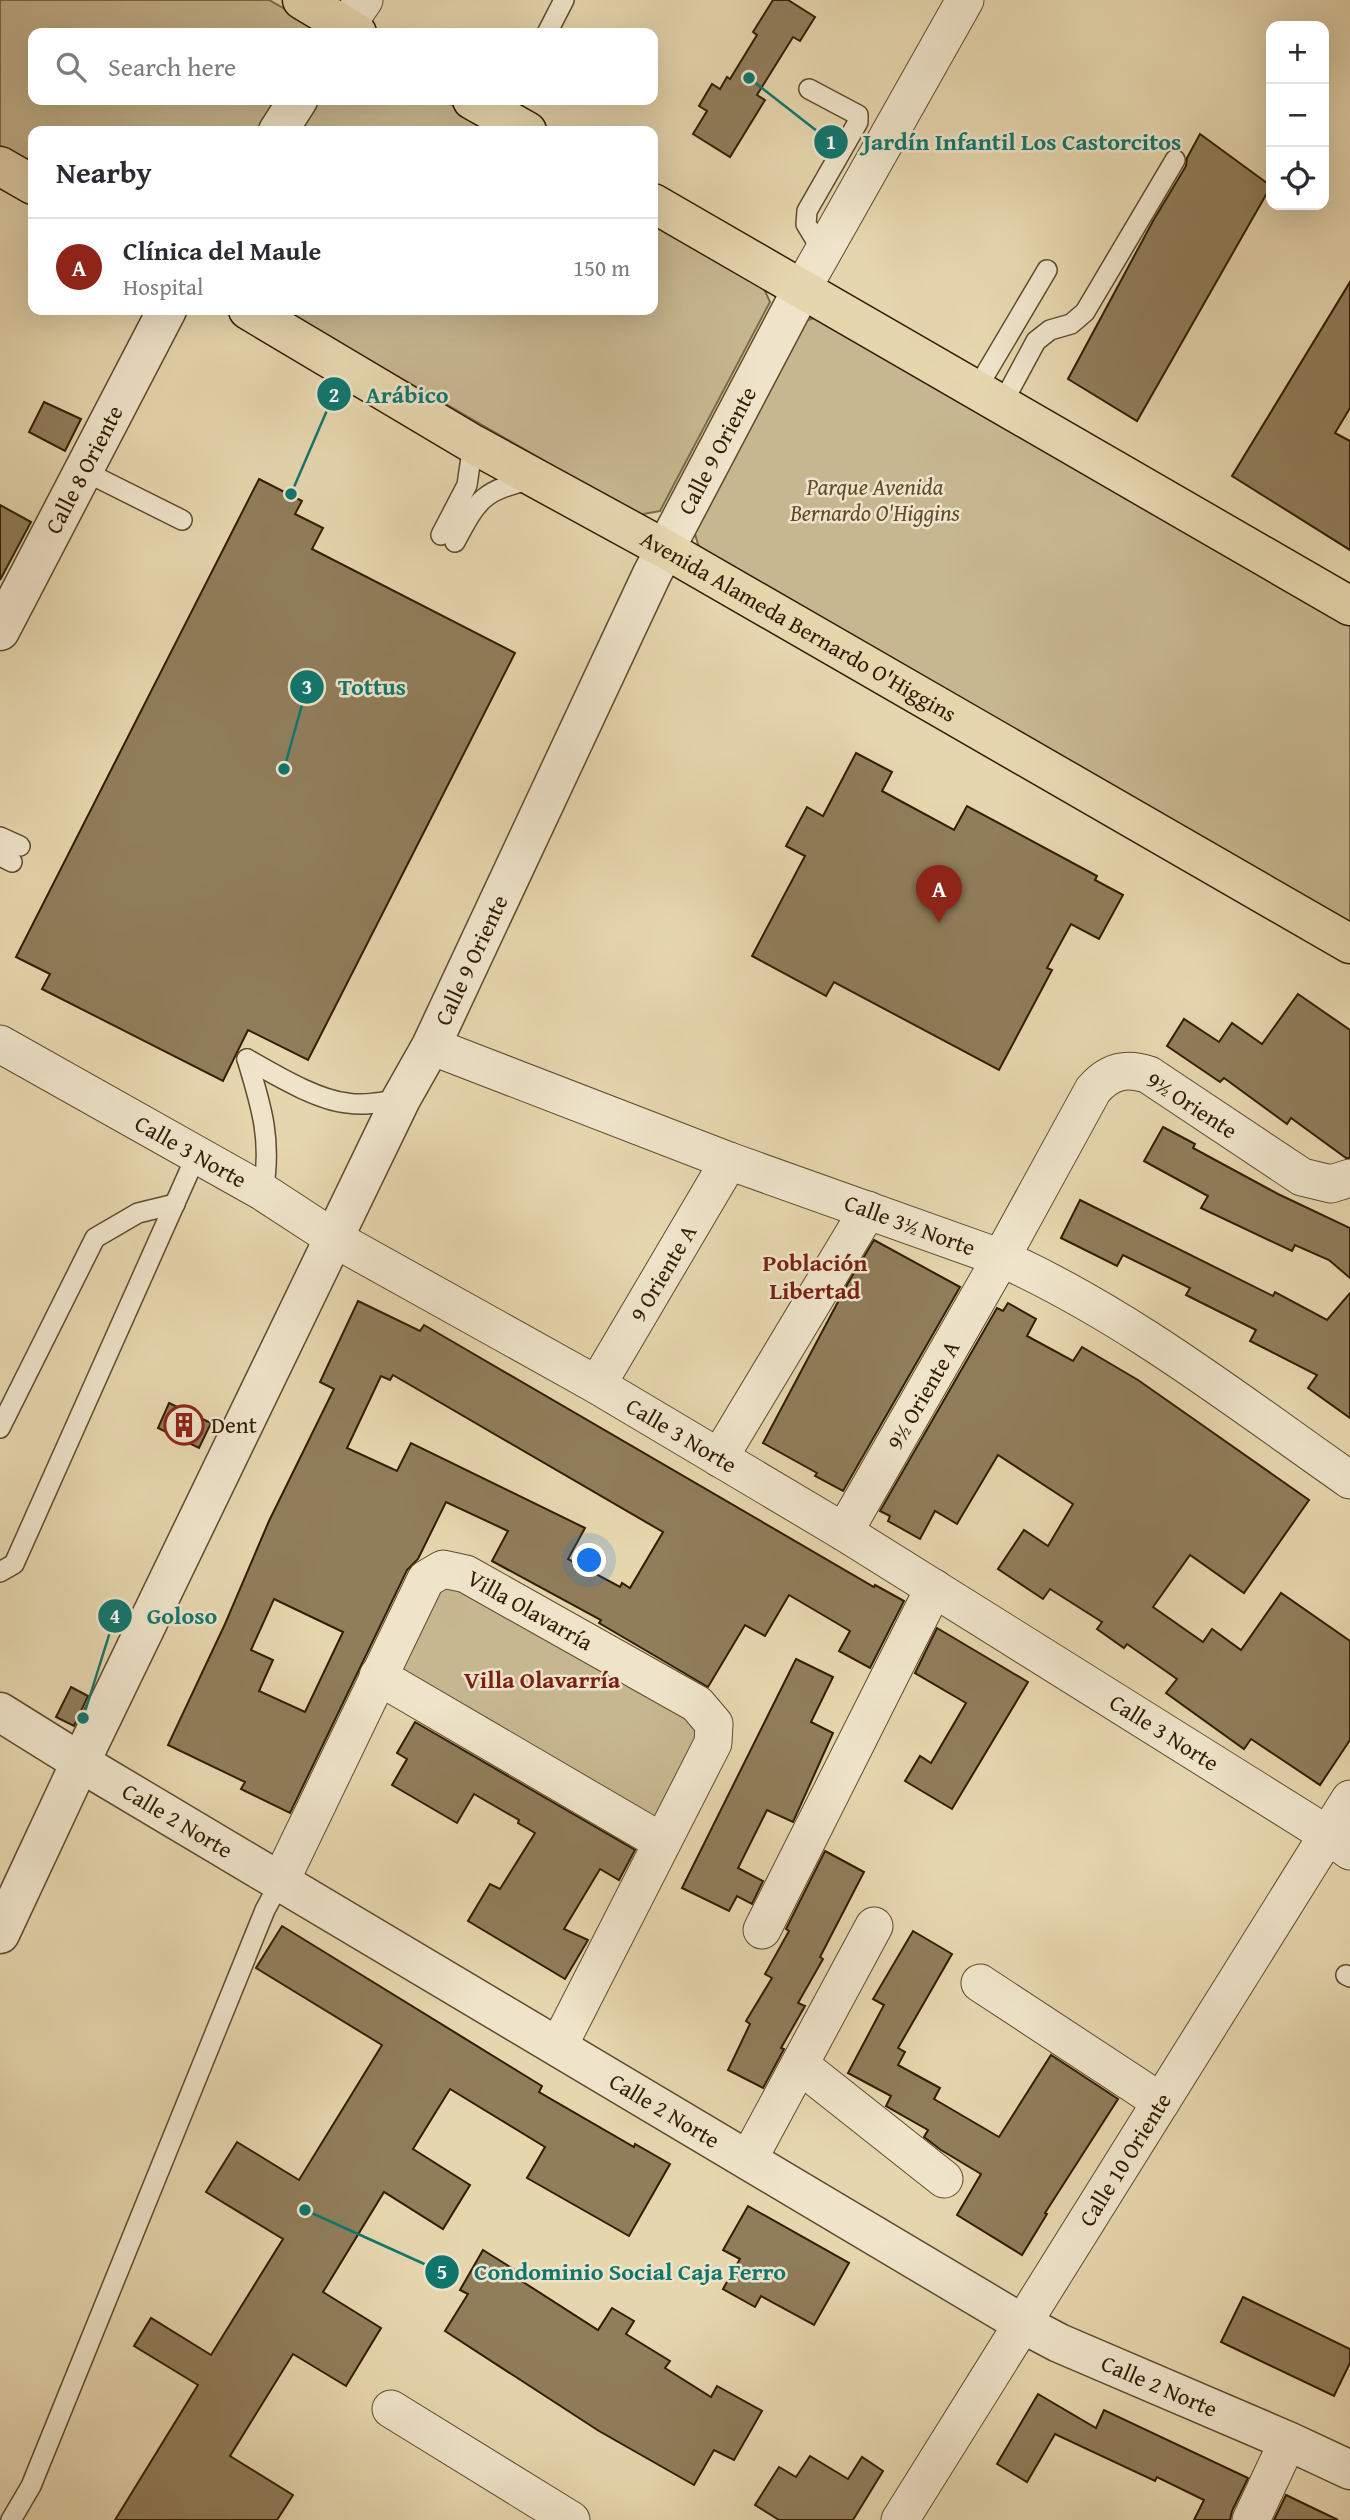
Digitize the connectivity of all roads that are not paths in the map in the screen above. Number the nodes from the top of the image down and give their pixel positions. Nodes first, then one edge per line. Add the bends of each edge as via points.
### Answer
1 (302, 0) edge
2 (564, 0) edge
3 (965, 0) edge
4 (352, 23) edge
5 (550, 28) edge
6 (809, 89) dead end
7 (295, 105) edge
8 (281, 126) edge
9 (1175, 160) dead end
10 (0, 166) edge
11 (28, 182) edge
12 (658, 206) edge
13 (823, 252) junction
14 (1047, 270) dead end
15 (802, 289) junction
16 (164, 315) edge
17 (256, 315) edge
18 (989, 397) junction
19 (473, 444) junction
20 (82, 470) junction
21 (535, 478) junction
22 (181, 520) dead end
23 (665, 550) junction
24 (1350, 606) edge
25 (0, 631) edge
26 (0, 837) edge
27 (11, 855) edge
28 (1350, 944) edge
29 (0, 1044) edge
30 (431, 1046) junction
31 (401, 1099) junction
32 (197, 1154) junction
33 (729, 1161) junction
34 (1350, 1178) edge
35 (263, 1192) junction
36 (175, 1205) junction
37 (868, 1210) junction
38 (335, 1238) junction
39 (1001, 1258) junction
40 (597, 1385) junction
41 (0, 1428) edge
42 (719, 1458) junction
43 (1350, 1480) edge
44 (844, 1532) junction
45 (0, 1572) edge
46 (934, 1588) junction
47 (378, 1676) junction
48 (0, 1712) edge
49 (80, 1762) junction
50 (1350, 1799) edge
51 (662, 1842) junction
52 (1339, 1843) edge
53 (280, 1882) junction
54 (874, 1926) dead end
55 (762, 1930) dead end
56 (0, 1934) edge
57 (980, 1983) dead end
58 (558, 2047) junction
59 (800, 2065) junction
60 (1161, 2102) junction
61 (748, 2160) junction
62 (944, 2179) dead end
63 (1023, 2324) junction
64 (391, 2409) dead end
65 (1288, 2441) junction
66 (1350, 2470) edge
67 (11, 2520) edge
68 (571, 2520) edge
69 (900, 2520) edge
70 (1251, 2520) edge

1 - 4 main road
2 - 5 lane
3 - 13 street, Calle 9 Oriente
6 - 13 lane via 858,115 807,211 806,224
7 - 8 street
9 - 18 lane via 1085,312 1071,324 1042,335
10 - 11 main road
12 - 15 main road
13 - 15 street, Calle 9 Oriente
14 - 18 lane
15 - 18 main road
15 - 23 street, Calle 9 Oriente
16 - 20 street, Calle 8 Oriente
17 - 19 main road, Avenida Alameda Bernardo O'Higgins
18 - 24 main road
19 - 21 main road, Avenida Alameda Bernardo O'Higgins
19 - 21 lane via 467,485 448,539 486,494
20 - 22 lane
20 - 25 street, Calle 8 Oriente
21 - 23 main road, Avenida Alameda Bernardo O'Higgins
23 - 28 main road, Avenida Alameda Bernardo O'Higgins
23 - 30 street, Calle 9 Oriente
26 - 27 lane
29 - 32 street, Calle 3 Norte
30 - 31 street, Calle 9 Oriente
30 - 33 street, Calle 3½ Norte
31 - 35 lane via 344,1103 293,1085 247,1059 265,1124 268,1165
31 - 38 street, Calle 9 Oriente
32 - 35 street, Calle 3 Norte
32 - 36 lane
33 - 37 street, Calle 3½ Norte
33 - 40 street, 9 Oriente A
34 - 39 street, 9½ Oriente via 1331,1184 1302,1177 1149,1075 1118,1071 1093,1090
35 - 38 street, Calle 3 Norte
36 - 41 lane via 138,1213 95,1238
36 - 45 lane via 14,1564
37 - 39 street, Calle 3½ Norte
37 - 42 street
38 - 40 street, Calle 3 Norte
38 - 49 street, Calle 9 Oriente
39 - 43 street, Calle 3½ Norte via 1108,1314
39 - 44 street, 9½ Oriente A
40 - 42 street, Calle 3 Norte
42 - 44 street, Calle 3 Norte
44 - 46 street, Calle 3 Norte
46 - 52 street, Calle 3 Norte
46 - 55 street
47 - 51 street
47 - 51 street, Villa Olavarría via 426,1579 443,1569 466,1574 697,1704 714,1724 713,1743
47 - 53 street, Villa Olavarría
48 - 49 street, Calle 2 Norte
49 - 53 street, Calle 2 Norte
49 - 56 street, Calle 9 Oriente
50 - 52 street, Calle 10 Oriente
51 - 58 street, Villa Olavarría
52 - 60 street, Calle 10 Oriente
53 - 58 street, Calle 2 Norte
53 - 67 lane via 31,2486
54 - 59 street
57 - 60 street
58 - 61 street, Calle 2 Norte
59 - 61 street
59 - 62 street
60 - 63 street, Calle 10 Oriente
61 - 63 street, Calle 2 Norte
63 - 65 street, Calle 2 Norte
63 - 69 street, Calle 10 Oriente
64 - 68 street
65 - 66 street, Calle 2 Norte
65 - 70 street

